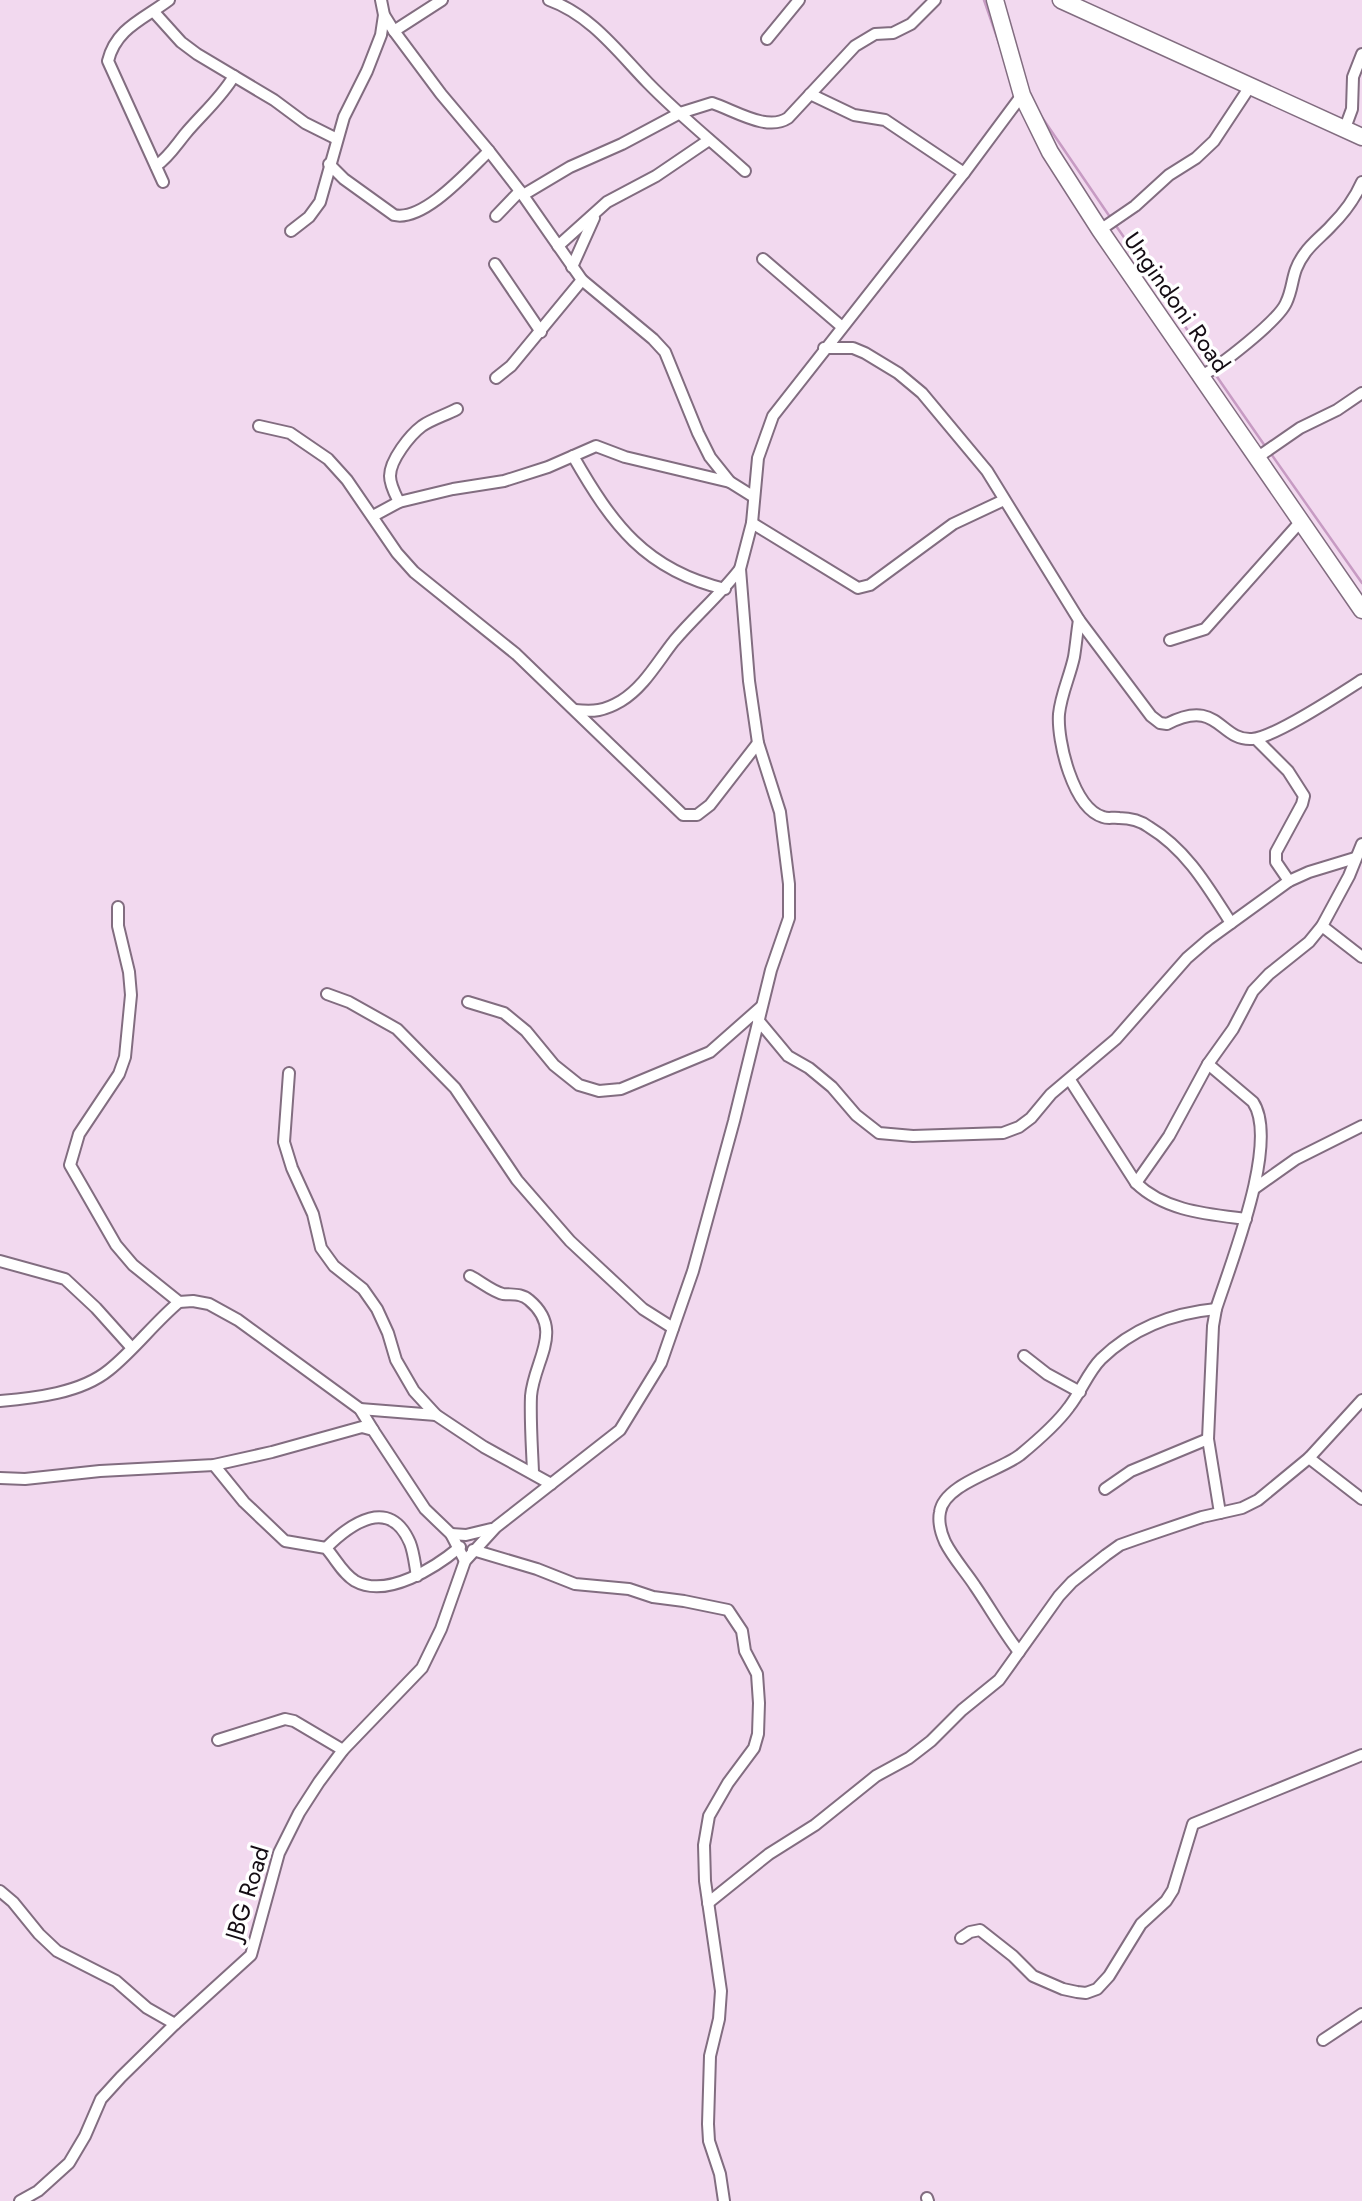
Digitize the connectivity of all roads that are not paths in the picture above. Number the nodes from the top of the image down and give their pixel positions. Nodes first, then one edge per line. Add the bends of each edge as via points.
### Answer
1 (169, 0) edge
2 (381, 0) edge
3 (442, 0) edge
4 (549, 0) edge
5 (799, 0) edge
6 (935, 0) edge
7 (995, 0) edge
8 (1061, 0) edge
9 (154, 12) junction
10 (384, 15) junction
11 (394, 31) junction
12 (767, 39) dead end
13 (1362, 54) edge
14 (234, 76) junction
15 (1251, 85) junction
16 (810, 94) junction
17 (1022, 96) junction
18 (680, 113) junction
19 (1345, 128) junction
20 (1362, 137) edge
21 (337, 139) junction
22 (709, 140) junction
23 (489, 150) junction
24 (329, 164) junction
25 (156, 166) junction
26 (746, 171) dead end
27 (964, 173) junction
28 (163, 182) dead end
29 (1362, 182) edge
30 (522, 193) junction
31 (598, 209) junction
32 (496, 216) dead end
33 (1100, 230) junction
34 (291, 231) dead end
35 (558, 246) junction
36 (763, 259) dead end
37 (495, 264) dead end
38 (572, 267) junction
39 (582, 280) junction
40 (841, 327) junction
41 (541, 332) junction
42 (824, 348) junction
43 (1201, 376) junction
44 (496, 377) dead end
45 (1362, 393) edge
46 (457, 409) dead end
47 (259, 426) dead end
48 (573, 456) junction
49 (1258, 457) junction
50 (730, 482) junction
51 (754, 497) junction
52 (1004, 499) junction
53 (399, 502) junction
54 (373, 516) junction
55 (1302, 520) junction
56 (752, 523) junction
57 (740, 569) junction
58 (725, 589) junction
59 (1362, 610) edge
60 (1079, 620) junction
61 (1170, 640) dead end
62 (1362, 680) edge
63 (575, 710) junction
64 (1256, 739) junction
65 (758, 743) junction
66 (1362, 844) edge
67 (1355, 858) junction
68 (1289, 881) junction
69 (118, 907) dead end
70 (1231, 923) junction
71 (1322, 926) junction
72 (1362, 957) edge
73 (327, 994) dead end
74 (468, 1002) dead end
75 (761, 1007) junction
76 (758, 1020) junction
77 (1208, 1064) junction
78 (289, 1073) dead end
79 (1070, 1080) junction
80 (1362, 1126) edge
81 (1136, 1182) junction
82 (1255, 1188) junction
83 (1245, 1219) junction
84 (0, 1261) edge
85 (470, 1276) dead end
86 (179, 1302) junction
87 (1216, 1309) junction
88 (673, 1328) junction
89 (131, 1347) junction
90 (1024, 1356) dead end
91 (1080, 1392) junction
92 (1362, 1400) edge
93 (0, 1401) edge
94 (360, 1409) junction
95 (436, 1415) junction
96 (373, 1430) junction
97 (1208, 1439) junction
98 (1309, 1458) junction
99 (214, 1465) junction
100 (1328, 1471) junction
101 (533, 1472) junction
102 (1290, 1475) junction
103 (0, 1478) edge
104 (551, 1484) junction
105 (1105, 1489) dead end
106 (1362, 1499) edge
107 (1220, 1513) junction
108 (496, 1527) junction
109 (451, 1534) junction
110 (460, 1547) junction
111 (326, 1548) junction
112 (473, 1550) junction
113 (465, 1561) junction
114 (417, 1576) junction
115 (1019, 1653) junction
116 (218, 1740) dead end
117 (343, 1750) junction
118 (1362, 1755) edge
119 (0, 1891) edge
120 (708, 1903) junction
121 (961, 1938) dead end
122 (1362, 2014) edge
123 (175, 2024) junction
124 (1323, 2040) dead end
125 (20, 2201) edge
126 (724, 2201) edge

1 - 9 street
2 - 10 street
3 - 11 street
4 - 18 street via 567,7 618,48
5 - 12 street
6 - 16 street via 911,24 865,38
7 - 17 main road, Ungindoni Road
8 - 15 main road
9 - 14 street via 181,42
9 - 25 street via 125,30 108,61
10 - 11 street
10 - 21 street via 381,35
11 - 23 street
13 - 19 street
14 - 21 street
14 - 25 street
15 - 19 main road
15 - 33 street via 1214,141
16 - 18 street via 781,123 712,103
16 - 27 street via 854,114 885,120
17 - 27 street
17 - 33 main road, Ungindoni Road
18 - 22 street
18 - 30 street
19 - 20 main road
21 - 24 street
22 - 26 street
22 - 31 street
23 - 24 street via 427,207 400,216
23 - 30 street
24 - 34 street via 320,202
25 - 28 street
27 - 40 street
29 - 43 street via 1334,224 1299,261 1280,312
30 - 32 street
30 - 35 street
31 - 35 street
31 - 38 street
33 - 43 main road, Ungindoni Road
35 - 38 street
36 - 40 street
37 - 41 street
38 - 39 street
39 - 41 street
39 - 50 street via 665,352 699,437
40 - 42 street
41 - 44 street
42 - 51 street via 773,416 758,458
42 - 52 street via 853,348 884,363 922,393 987,471
43 - 49 main road, Ungindoni Road
45 - 49 street
46 - 53 street via 424,425 398,456 390,478
47 - 54 street via 290,433 328,459
48 - 50 street via 596,446
48 - 53 street via 504,481
48 - 58 street via 596,497 654,559 696,582
49 - 55 main road, Ungindoni Road
50 - 51 street
51 - 56 street
52 - 56 street via 953,524 870,585 858,588
52 - 60 street
53 - 54 street
54 - 63 street via 414,572 507,647
55 - 59 main road, Ungindoni Road
55 - 61 street via 1205,629
56 - 57 street
57 - 58 street
57 - 65 street, JBG Road
58 - 63 street via 622,701 597,712
60 - 64 street via 1160,723 1202,716 1239,737
60 - 70 street via 1059,713 1071,778 1095,813 1148,826 1183,854
62 - 64 street via 1305,716
63 - 65 street via 683,814 697,814 710,805
64 - 68 street via 1288,771 1304,796 1276,852 1276,862
65 - 75 street, JBG Road via 780,812 789,884 789,918
66 - 67 street
67 - 68 street
67 - 71 street
68 - 70 street
69 - 86 street via 130,984 125,1057 119,1074 79,1134 70,1165 116,1245
70 - 79 street via 1187,958 1116,1040
71 - 72 street
71 - 77 street via 1253,991
73 - 88 street via 397,1029 455,1088 517,1180 570,1241 643,1309
74 - 75 street via 504,1013 570,1079 599,1091 621,1089 710,1052
75 - 76 street, JBG Road
76 - 79 street via 788,1056 832,1087 879,1133 1003,1133 1031,1118
76 - 88 street, JBG Road via 697,1258
77 - 81 street via 1170,1136
77 - 82 street via 1258,1110
78 - 95 street via 284,1142 313,1214 321,1248 377,1309 396,1360 414,1391
79 - 81 street
80 - 82 street via 1296,1159
81 - 83 street via 1146,1193 1174,1206
82 - 83 street
83 - 87 street
84 - 89 street via 65,1279
85 - 101 street via 501,1294 527,1298 541,1312 546,1327 547,1342 531,1393
86 - 89 street
86 - 94 street via 209,1304 238,1320
87 - 91 street via 1175,1315 1131,1336 1100,1360
87 - 97 street
88 - 104 street, JBG Road via 661,1363 621,1430
89 - 93 street via 108,1371 82,1385
90 - 91 street
91 - 115 street via 1057,1422 1019,1456 957,1489 940,1509 939,1523 947,1546
92 - 98 street
94 - 95 street
94 - 96 street
95 - 101 street
96 - 99 street via 354,1427
96 - 109 street via 425,1509
97 - 105 street via 1131,1471
97 - 107 street
98 - 100 street
98 - 102 street
99 - 103 street
99 - 111 street via 285,1542
100 - 102 street
100 - 106 street
101 - 104 street
102 - 107 street via 1258,1500
104 - 108 street, JBG Road
107 - 115 street via 1113,1550 1072,1582
108 - 109 street
108 - 112 street, JBG Road
109 - 110 street
110 - 113 street
110 - 114 street
111 - 114 street via 355,1581 368,1586 388,1586
111 - 114 street via 350,1526 382,1517 401,1530 410,1544
112 - 113 street, JBG Road
112 - 120 street via 575,1584 629,1589 719,1608 736,1619 757,1674 758,1734 746,1761 709,1816 704,1845
113 - 117 street, JBG Road via 422,1668
115 - 120 street via 999,1680 931,1741 876,1776
116 - 117 street via 285,1719
117 - 123 street, JBG Road via 318,1782 279,1853 251,1955
118 - 121 street via 1193,1824 1174,1890 1141,1924 1097,1989 1077,1992 1032,1976 980,1930
119 - 123 street via 57,1951 116,1981 147,2008
120 - 126 street via 721,1991 710,2065 708,2124
122 - 124 street
123 - 125 street, JBG Road via 101,2099 69,2163

